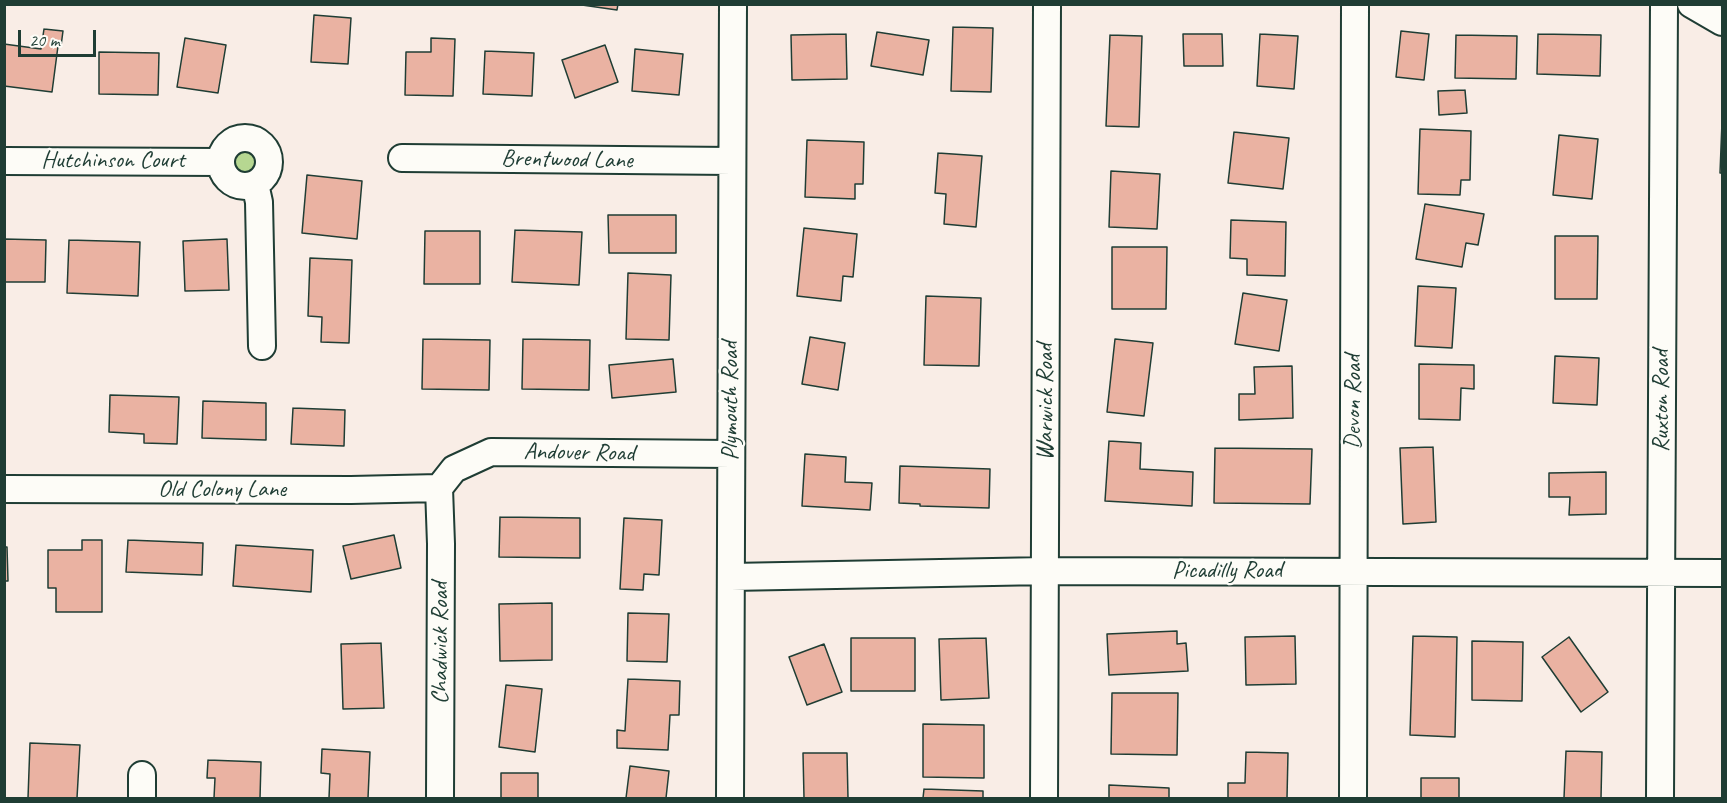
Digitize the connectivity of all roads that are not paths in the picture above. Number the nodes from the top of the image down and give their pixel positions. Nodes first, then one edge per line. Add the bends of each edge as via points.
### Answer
1 (733, 4) edge
2 (1047, 4) edge
3 (1355, 4) edge
4 (1664, 4) edge
5 (1692, 4) edge
6 (1722, 22) edge
7 (402, 158) dead end
8 (4, 161) edge
9 (732, 161) junction
10 (221, 162) junction
11 (255, 184) junction
12 (262, 346) dead end
13 (731, 454) junction
14 (439, 488) junction
15 (4, 489) edge
16 (1045, 571) junction
17 (1354, 572) junction
18 (1661, 573) junction
19 (1722, 573) edge
20 (731, 577) junction
21 (440, 798) edge
22 (730, 798) edge
23 (1044, 798) edge
24 (1353, 798) edge
25 (1660, 798) edge

1 - 9 street, Plymouth Road
2 - 16 street, Warwick Road
3 - 17 street, Devon Road
4 - 18 street, Ruxton Road
5 - 6 street
7 - 9 street, Brentwood Lane
8 - 10 street, Hutchinson Court
9 - 13 street, Plymouth Road
10 - 11 street via 229,180 245,186
10 - 11 street via 223,152 233,141 256,140 270,159 266,175
11 - 12 street via 259,202
13 - 14 street, Andover Road via 490,452 454,469
13 - 20 street, Plymouth Road
14 - 15 street, Old Colony Lane
14 - 21 street, Chadwick Road
16 - 17 street, Picadilly Road
16 - 20 street, Picadilly Road
16 - 23 street, Warwick Road
17 - 18 street, Picadilly Road
17 - 24 street, Devon Road
18 - 19 street, Picadilly Road
18 - 25 street, Ruxton Road
20 - 22 street, Plymouth Road

